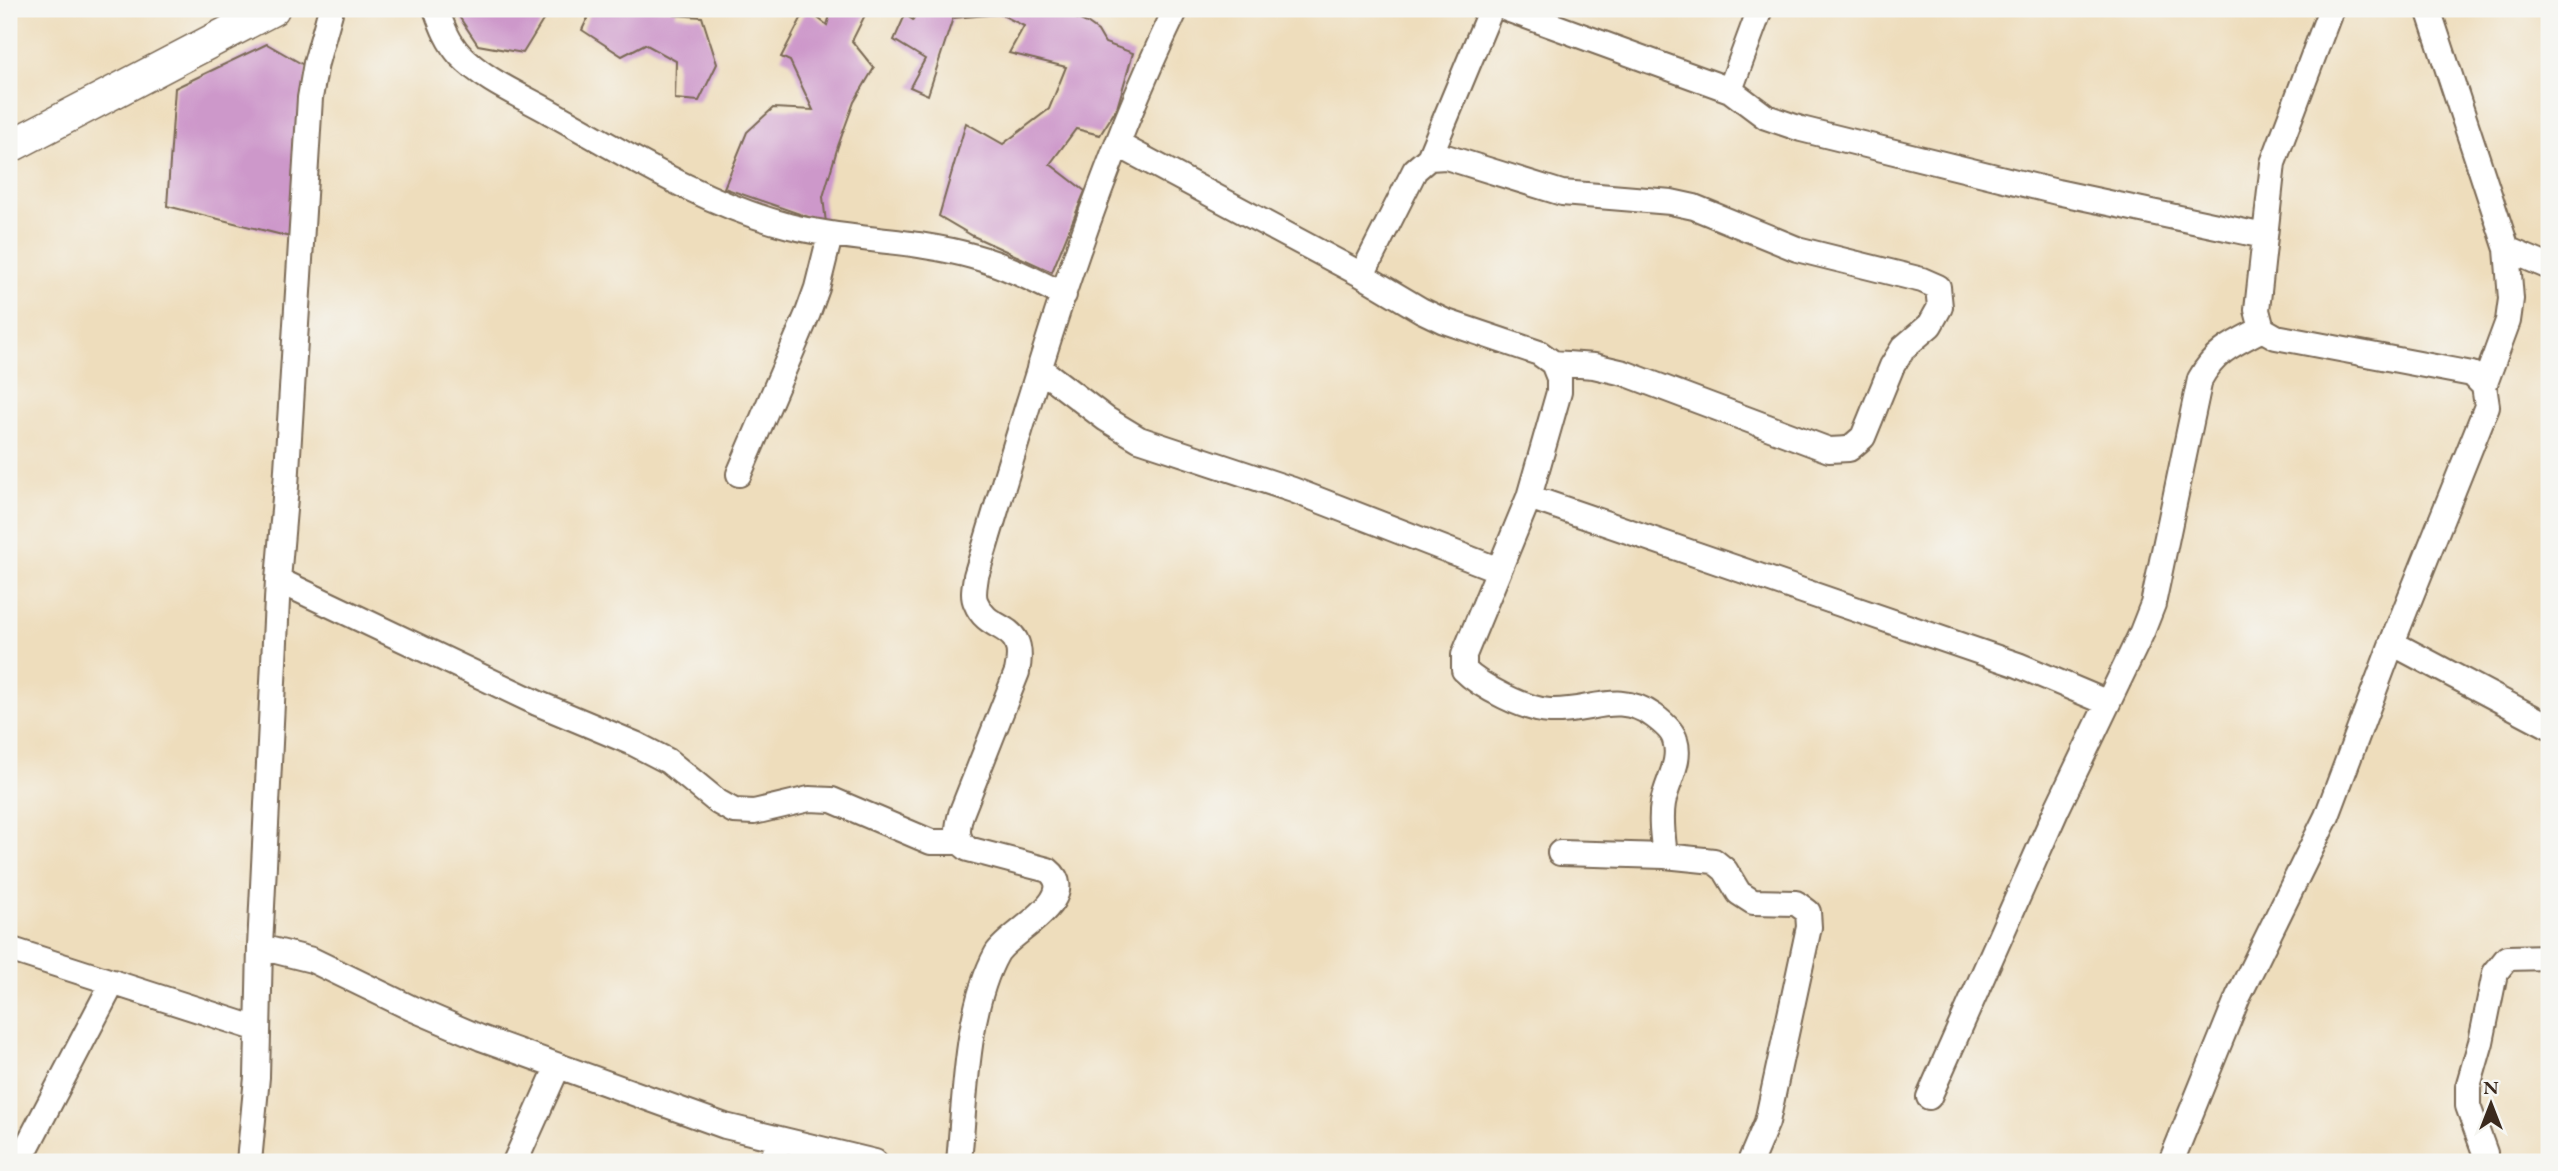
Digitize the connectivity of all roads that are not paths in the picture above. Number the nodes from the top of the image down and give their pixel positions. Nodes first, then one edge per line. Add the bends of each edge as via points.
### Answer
1 (274, 9) edge
2 (331, 9) edge
3 (436, 9) edge
4 (1176, 9) edge
5 (1491, 9) edge
6 (1507, 9) edge
7 (1760, 9) edge
8 (2331, 9) edge
9 (2428, 9) edge
10 (1730, 90) junction
11 (1117, 144) junction
12 (9, 147) edge
13 (1429, 158) junction
14 (830, 236) junction
15 (2264, 236) junction
16 (2507, 249) junction
17 (2549, 267) edge
18 (1362, 275) junction
19 (1064, 295) junction
20 (2262, 329) junction
21 (1553, 363) junction
22 (1039, 368) junction
23 (2484, 386) junction
24 (738, 474) dead end
25 (1529, 497) junction
26 (1499, 570) junction
27 (278, 580) junction
28 (2392, 643) junction
29 (2108, 703) junction
30 (2549, 726) edge
31 (960, 842) junction
32 (1560, 853) dead end
33 (1665, 856) junction
34 (260, 947) junction
35 (9, 949) edge
36 (2549, 957) edge
37 (113, 982) junction
38 (258, 1029) junction
39 (558, 1066) junction
40 (1928, 1097) dead end
41 (776, 1151) edge
42 (19, 1162) edge
43 (249, 1162) edge
44 (515, 1162) edge
45 (875, 1162) edge
46 (959, 1162) edge
47 (1750, 1162) edge
48 (2171, 1162) edge
49 (2484, 1162) edge

1 - 12 main road
2 - 27 street via 310,98
3 - 14 street via 443,31 459,54 486,76 716,200 754,216
4 - 11 street
5 - 13 street
6 - 10 street
7 - 10 street
8 - 15 street via 2273,163
9 - 16 street
10 - 15 street via 1766,117 1801,129 2057,192
11 - 18 street
11 - 19 street
13 - 18 street via 1415,170
13 - 21 street via 1446,157 1562,193 1694,207 1797,248 1938,288 1940,307 1930,325 1903,348 1863,437 1849,449 1829,450 1624,373
14 - 19 street via 970,255 1019,272
14 - 24 street via 808,313
15 - 20 street via 2257,310
16 - 17 street
16 - 23 street via 2508,321
18 - 21 street via 1444,321 1539,353
19 - 22 street
20 - 23 street via 2276,337 2472,374
20 - 29 street via 2223,350 2208,363 2200,379 2153,604
21 - 25 street via 1559,392
22 - 26 street via 1139,439 1293,491
22 - 31 street via 974,589 980,610 1017,640 1019,661 961,814
23 - 28 street via 2487,406
25 - 26 street
25 - 29 street via 2018,665
26 - 33 street via 1464,655 1464,670 1476,682 1530,707 1550,711 1620,702 1641,707 1661,721 1675,738 1678,758 1661,822
27 - 31 street via 537,704 635,744 668,761 734,811 754,812 809,799 832,800 931,842
27 - 34 street
28 - 30 street
28 - 48 street via 2327,816 2238,997
29 - 40 street
31 - 46 street via 980,853 1048,870 1055,875 1057,887 1045,911 999,950 987,976 970,1049
32 - 33 street
33 - 47 street via 1714,861 1739,893 1753,902 1796,903 1808,912 1809,927 1767,1122
34 - 38 street
34 - 39 street via 312,960 422,1013
35 - 37 street
36 - 49 street via 2507,958 2494,973 2468,1087 2468,1106
37 - 38 street
37 - 42 street
38 - 43 street
39 - 41 street via 725,1126
39 - 44 street
41 - 45 street

